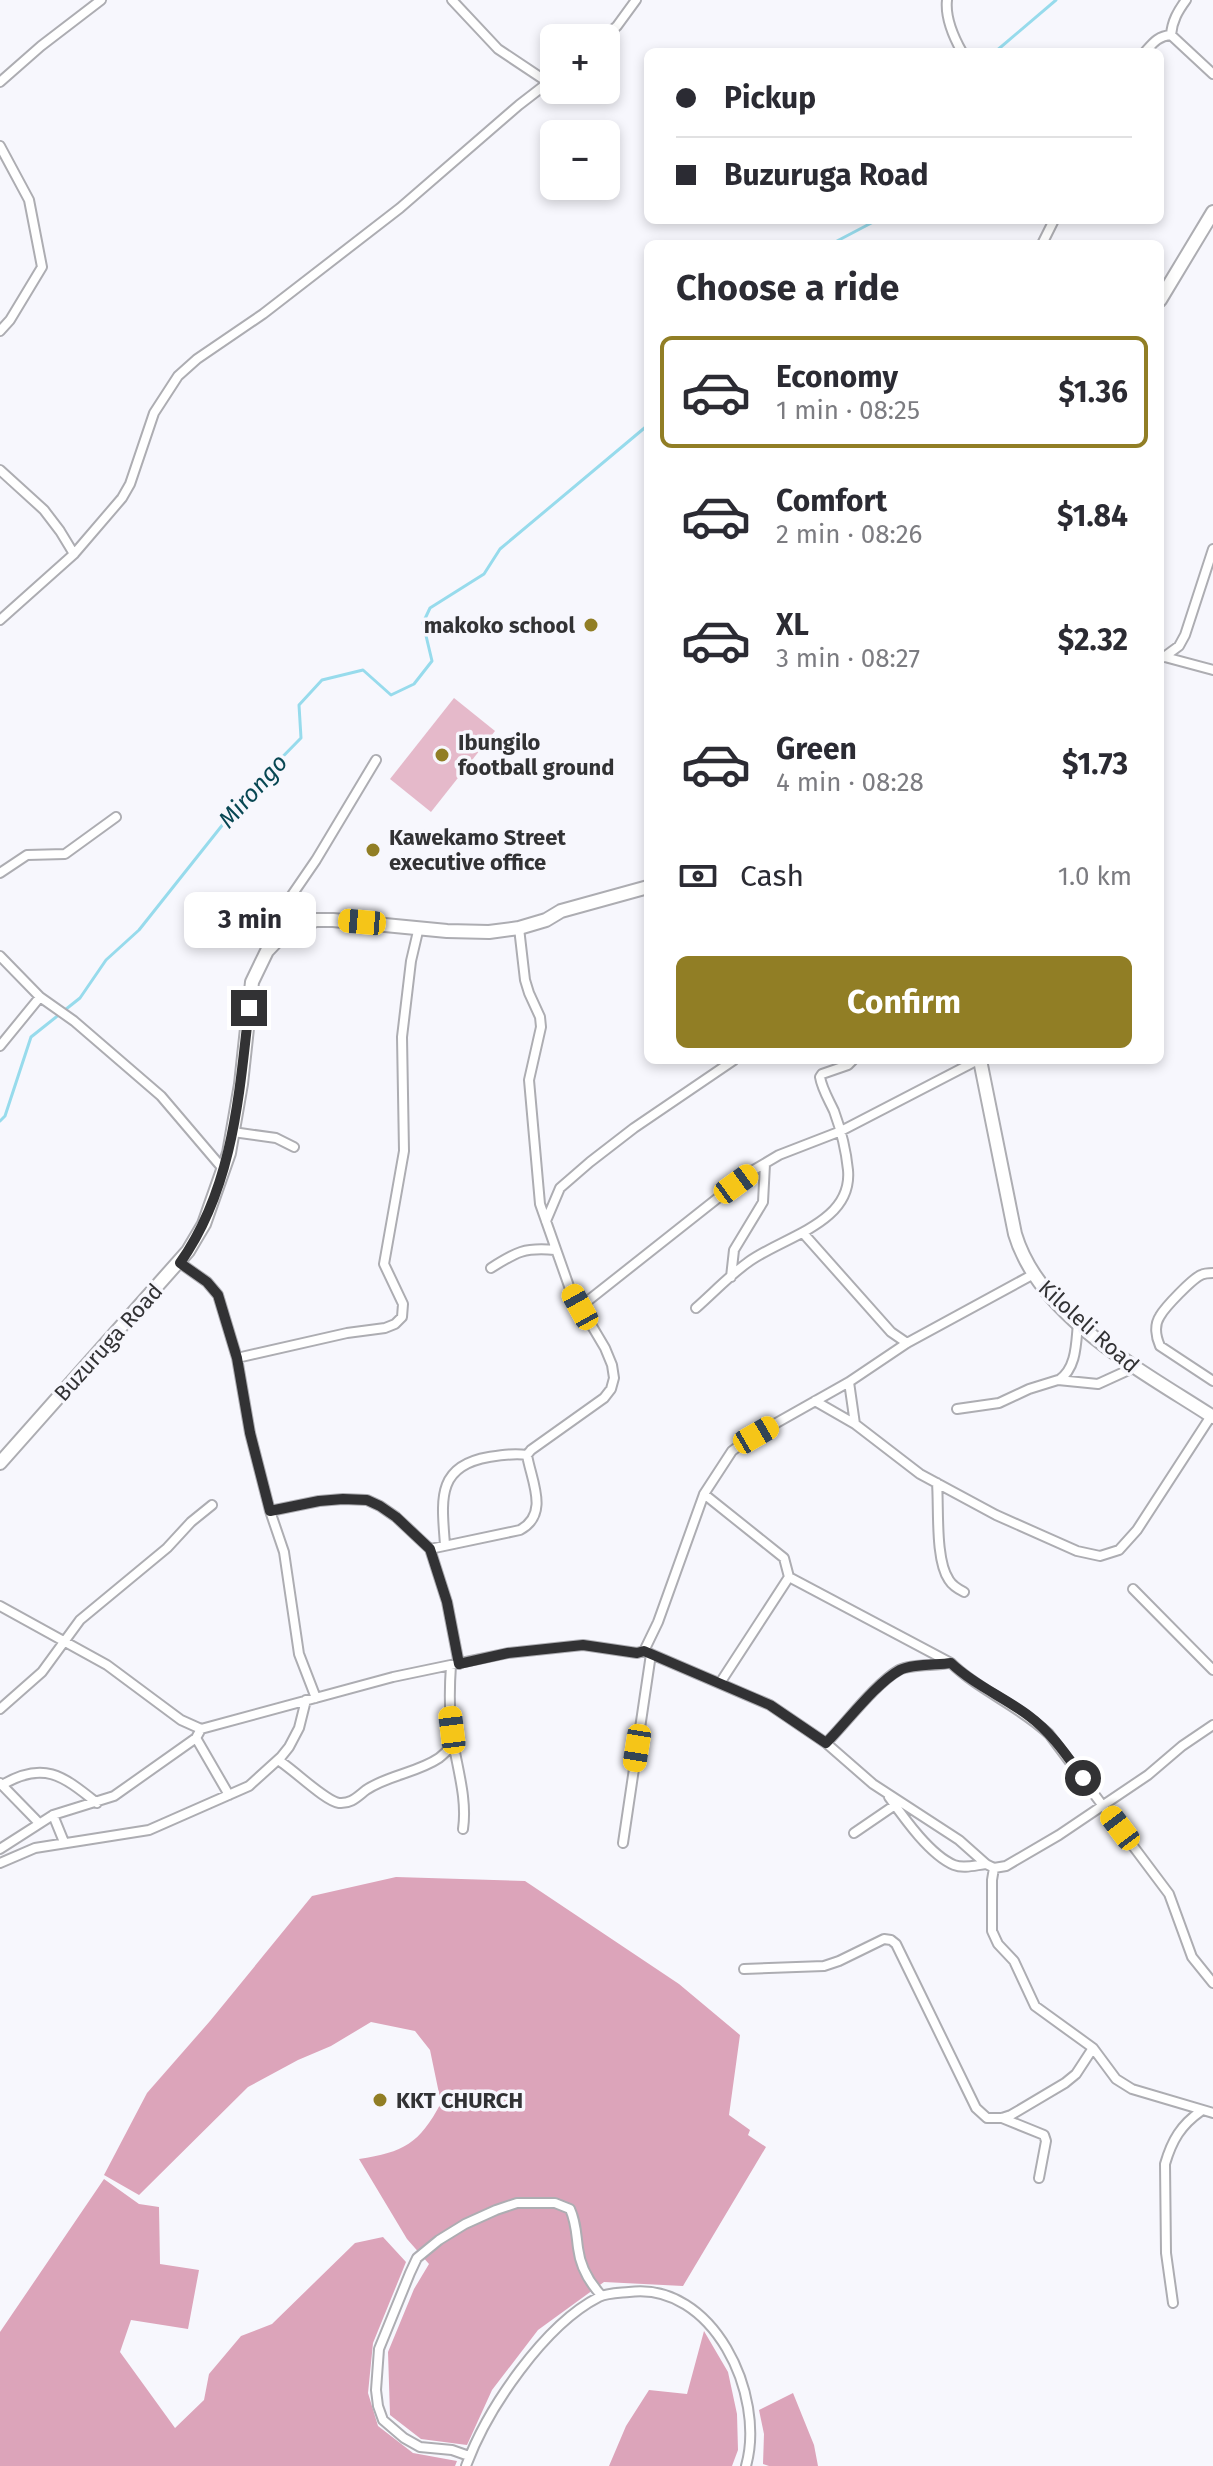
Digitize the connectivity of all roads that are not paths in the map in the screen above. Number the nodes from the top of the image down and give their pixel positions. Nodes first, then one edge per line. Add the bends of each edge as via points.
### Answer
1 (101, 0) edge
2 (452, 0) edge
3 (636, 0) edge
4 (947, 0) edge
5 (1186, 0) edge
6 (618, 24) edge
7 (1171, 35) junction
8 (960, 48) edge
9 (1148, 48) edge
10 (540, 73) edge
11 (1213, 74) edge
12 (0, 82) edge
13 (540, 89) edge
14 (0, 146) edge
15 (1213, 212) edge
16 (1164, 293) edge
17 (0, 331) edge
18 (0, 470) edge
19 (1213, 549) edge
20 (74, 554) junction
21 (0, 620) edge
22 (1164, 655) edge
23 (1164, 657) edge
24 (1213, 670) edge
25 (376, 760) dead end
26 (116, 817) dead end
27 (0, 873) edge
28 (644, 888) edge
29 (301, 924) junction
30 (419, 927) junction
31 (519, 928) junction
32 (0, 956) edge
33 (40, 997) junction
34 (0, 1046) edge
35 (728, 1064) edge
36 (849, 1064) edge
37 (971, 1064) edge
38 (980, 1064) edge
39 (841, 1131) junction
40 (233, 1132) junction
41 (294, 1147) dead end
42 (765, 1164) junction
43 (224, 1171) junction
44 (546, 1222) junction
45 (803, 1233) junction
46 (555, 1250) junction
47 (180, 1263) junction
48 (491, 1268) dead end
49 (1213, 1273) edge
50 (1032, 1275) junction
51 (731, 1277) junction
52 (580, 1307) junction
53 (696, 1308) dead end
54 (1078, 1322) junction
55 (907, 1343) junction
56 (237, 1358) junction
57 (1133, 1368) junction
58 (1058, 1380) junction
59 (1213, 1381) edge
60 (849, 1382) junction
61 (815, 1401) junction
62 (957, 1409) dead end
63 (1212, 1417) edge
64 (855, 1424) junction
65 (527, 1455) junction
66 (0, 1463) edge
67 (937, 1483) junction
68 (704, 1494) junction
69 (212, 1505) dead end
70 (270, 1511) junction
71 (445, 1545) junction
72 (430, 1549) junction
73 (789, 1577) junction
74 (1133, 1589) dead end
75 (964, 1592) dead end
76 (0, 1606) edge
77 (64, 1641) junction
78 (648, 1652) junction
79 (951, 1663) junction
80 (455, 1664) junction
81 (1213, 1670) edge
82 (720, 1683) junction
83 (311, 1699) junction
84 (0, 1709) edge
85 (1213, 1725) edge
86 (201, 1729) junction
87 (196, 1738) junction
88 (826, 1743) junction
89 (453, 1745) junction
90 (278, 1760) junction
91 (1, 1784) edge
92 (886, 1793) junction
93 (229, 1795) junction
94 (97, 1803) junction
95 (1102, 1804) junction
96 (895, 1805) junction
97 (53, 1815) junction
98 (39, 1823) junction
99 (463, 1829) dead end
100 (854, 1833) dead end
101 (64, 1842) junction
102 (623, 1843) dead end
103 (0, 1849) edge
104 (0, 1863) edge
105 (990, 1866) junction
106 (744, 1969) dead end
107 (1213, 1983) edge
108 (1093, 2048) junction
109 (1201, 2111) junction
110 (1213, 2113) edge
111 (1002, 2118) junction
112 (1039, 2178) dead end
113 (601, 2295) junction
114 (1173, 2303) dead end
115 (469, 2456) junction
116 (466, 2466) edge
117 (746, 2466) edge

1 - 12 street
2 - 10 street via 498,49
3 - 6 street
4 - 8 street via 950,27
5 - 7 street
7 - 9 street via 1154,40
7 - 11 street
13 - 20 street via 400,208 178,376 154,413 127,489
14 - 17 street via 29,200 42,267
15 - 16 main road
18 - 20 street via 44,510
19 - 22 street via 1185,635
20 - 21 street
23 - 24 street
25 - 29 street via 289,902 289,912
26 - 27 street via 65,854 27,855
28 - 31 main road
29 - 30 main road via 333,920
29 - 40 main road, Buzuruga Road via 276,940 252,982
30 - 31 main road via 489,932
30 - 56 street via 402,1037 404,1151 384,1264 404,1308 402,1317 385,1328
31 - 44 street via 525,980 541,1027 529,1080
32 - 33 street
33 - 34 street
33 - 43 street via 161,1096
35 - 44 street via 634,1128 560,1188
36 - 39 street via 820,1077
37 - 39 street
38 - 50 main road, Kiloleli Road via 1015,1234
39 - 42 street
39 - 45 street via 848,1189 814,1228
40 - 41 street via 276,1138
40 - 43 main road, Buzuruga Road
42 - 51 street via 763,1202 734,1250
42 - 52 street
43 - 47 main road, Buzuruga Road via 204,1224
44 - 46 street
45 - 51 street via 773,1246
45 - 55 street via 891,1332
46 - 48 street via 522,1251
46 - 52 street
47 - 56 street via 215,1289
47 - 66 main road, Buzuruga Road
49 - 59 street via 1193,1280 1160,1315 1156,1337 1160,1346
50 - 54 main road, Kiloleli Road
50 - 55 street
51 - 53 street
52 - 65 street via 605,1348 614,1378 611,1389
54 - 57 main road, Kiloleli Road
54 - 58 street via 1073,1359
55 - 60 street
56 - 70 street
57 - 58 street via 1098,1384
57 - 63 main road, Kiloleli Road
58 - 62 street via 999,1403
60 - 61 street
60 - 64 street
61 - 64 street
61 - 68 street via 732,1451
63 - 67 street via 1137,1530 1109,1555 1077,1551
64 - 67 street
65 - 71 street via 476,1460 451,1474 442,1502
65 - 71 street via 538,1502 526,1527
67 - 75 street via 944,1571
68 - 73 street via 784,1558
68 - 78 street
69 - 77 street via 80,1620
70 - 72 street via 319,1501 367,1500 396,1517
70 - 83 street via 284,1552
71 - 72 street
72 - 80 street via 447,1602
73 - 79 street
73 - 82 street
74 - 81 street
76 - 77 street
77 - 84 street via 42,1672
77 - 86 street
78 - 80 street via 544,1647
78 - 82 street
78 - 102 street
79 - 88 street via 899,1670
79 - 95 street via 1032,1718
80 - 83 street
80 - 89 street via 449,1710
82 - 88 street via 770,1705
83 - 86 street
83 - 90 street
85 - 95 street
86 - 87 street
87 - 93 street
87 - 94 street
88 - 92 street
89 - 90 street via 428,1764 341,1803
89 - 99 street
90 - 93 street via 249,1786
91 - 94 street via 26,1773 49,1772
91 - 98 street
92 - 96 street
92 - 105 street
93 - 101 street via 149,1830
94 - 97 street
95 - 105 street via 1006,1866
95 - 107 street via 1169,1894 1192,1957
96 - 100 street
96 - 105 street via 917,1835 951,1863
97 - 98 street
97 - 101 street
98 - 103 street
101 - 104 street via 23,1851
105 - 108 street via 991,1923 998,1944 1014,1961 1035,2006
106 - 111 street via 824,1966 891,1940 976,2108 987,2118
108 - 109 street via 1116,2079 1132,2089
108 - 111 street via 1065,2083
109 - 110 street
109 - 114 street via 1180,2128 1165,2164 1166,2253
111 - 112 street via 1044,2135
113 - 115 street via 541,2344 497,2404
113 - 115 street via 584,2269 570,2209 555,2203 517,2203 496,2210 465,2224 417,2258 379,2349 378,2406 383,2420 420,2447
113 - 117 street via 660,2292 680,2299 702,2317 740,2372 749,2417
115 - 116 street

